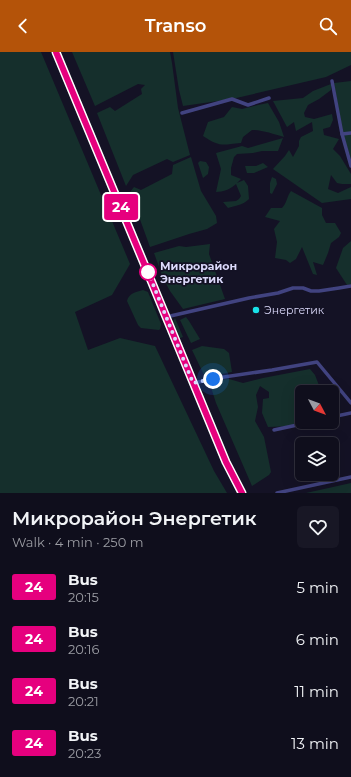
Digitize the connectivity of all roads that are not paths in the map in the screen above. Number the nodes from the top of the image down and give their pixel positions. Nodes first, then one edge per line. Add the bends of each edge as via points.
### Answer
1 (56, 52) edge
2 (332, 80) dead end
3 (268, 98) dead end
4 (182, 113) dead end
5 (351, 132) edge
6 (342, 134) junction
7 (351, 166) edge
8 (351, 286) edge
9 (166, 317) junction
10 (193, 383) junction
11 (351, 403) edge
12 (351, 413) edge
13 (339, 416) edge
14 (295, 425) edge
15 (274, 430) dead end
16 (351, 477) edge
17 (242, 493) edge
18 (277, 493) edge

1 - 9 main road
2 - 6 street
3 - 4 street via 248,105 232,99
5 - 6 street
6 - 7 street
8 - 9 street via 319,291 293,288
9 - 10 main road
10 - 11 street via 317,362
10 - 17 main road via 226,462
12 - 13 street
14 - 15 street
16 - 18 street

